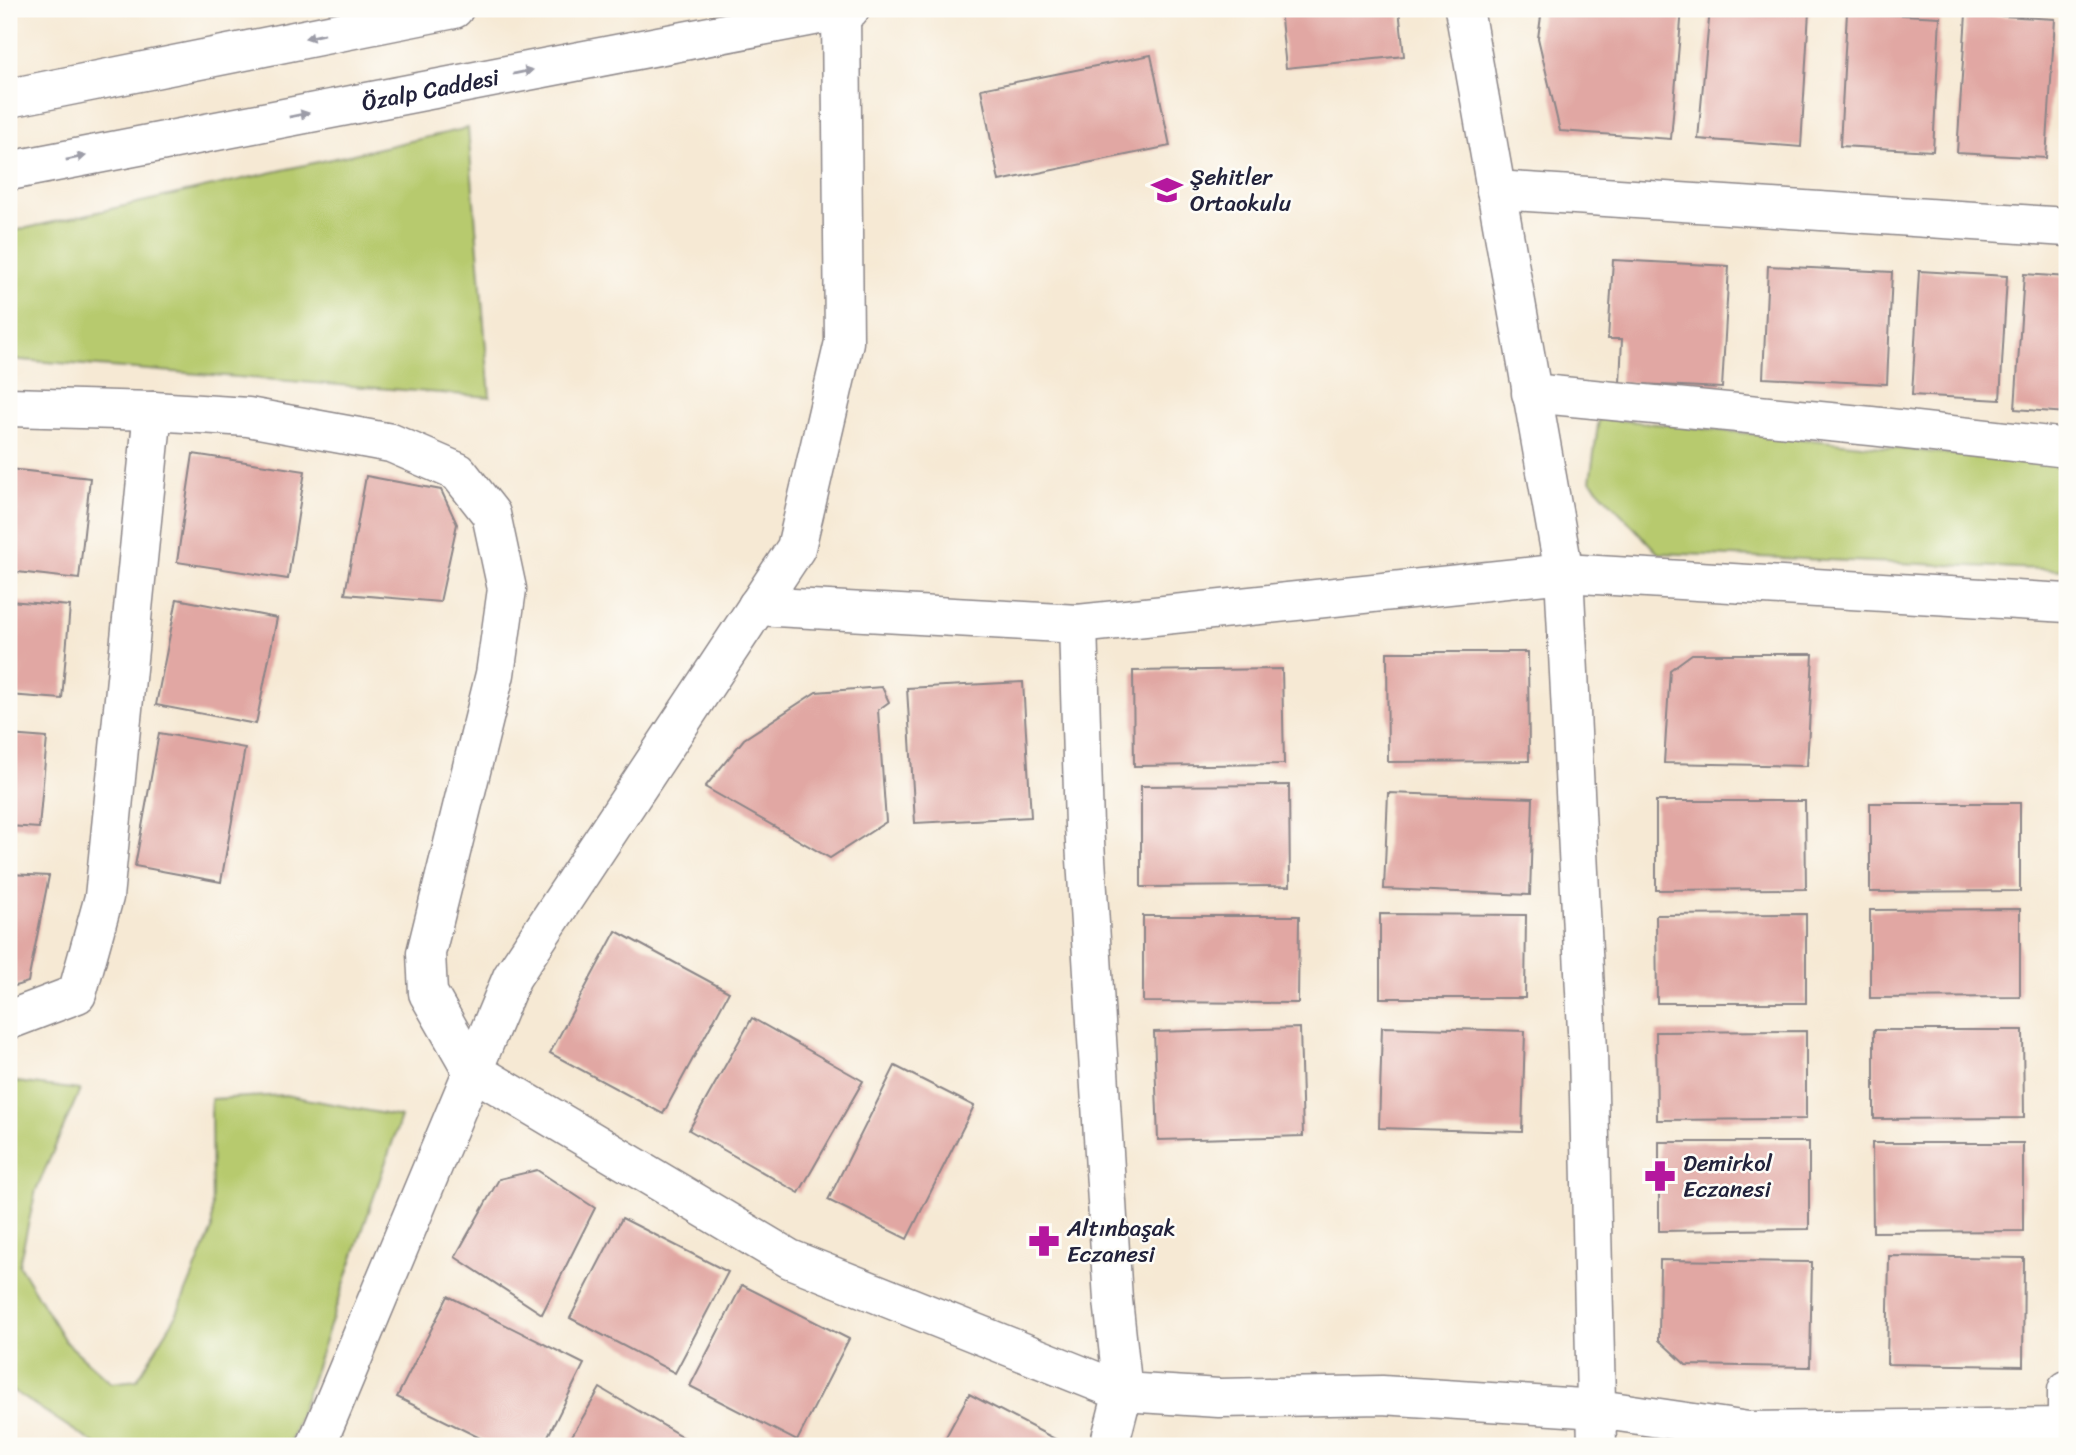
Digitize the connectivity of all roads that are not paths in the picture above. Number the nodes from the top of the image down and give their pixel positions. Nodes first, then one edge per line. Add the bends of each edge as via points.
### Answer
1 (454, 9) edge
2 (1464, 9) edge
3 (846, 10) edge
4 (9, 98) edge
5 (9, 171) edge
6 (1496, 190) junction
7 (2067, 227) edge
8 (1531, 393) junction
9 (9, 407) edge
10 (153, 411) junction
11 (2067, 448) edge
12 (1564, 573) junction
13 (2067, 603) edge
14 (757, 606) junction
15 (1078, 624) junction
16 (9, 1020) edge
17 (472, 1070) junction
18 (2067, 1390) edge
19 (1123, 1392) junction
20 (1598, 1409) junction
21 (2067, 1427) edge
22 (316, 1446) edge
23 (1109, 1446) edge
24 (1597, 1446) edge
25 (2067, 1446) edge

1 -> 4 street
2 - 6 street
5 -> 3 street, Özalp Caddesi
3 - 14 street via 844,342 796,548
6 - 7 street
6 - 8 street
8 - 11 street
8 - 12 street
9 - 10 street
10 - 16 street via 104,897 77,995
10 - 17 street via 248,417 391,443 458,472 491,514 507,589 495,674 426,953 428,993
12 - 13 street
12 - 15 street
12 - 20 street via 1588,1051
14 - 15 street
14 - 17 street via 512,977
15 - 19 street via 1084,826 1113,1300
17 - 19 street via 790,1259
17 - 22 street
18 - 21 street
19 - 20 street via 1219,1398 1382,1395
19 - 23 street
20 - 21 street via 1748,1431
20 - 24 street
21 - 25 street

